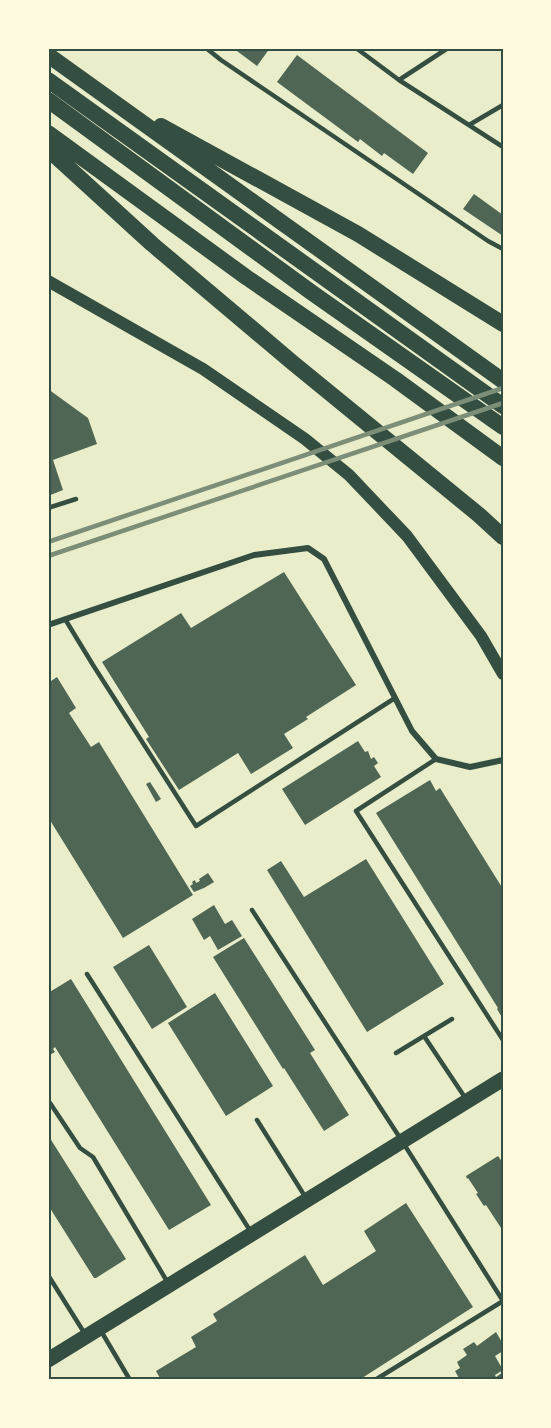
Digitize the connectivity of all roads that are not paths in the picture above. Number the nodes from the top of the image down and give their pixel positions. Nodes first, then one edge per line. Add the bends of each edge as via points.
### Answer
1 (206, 48) edge
2 (356, 48) edge
3 (448, 48) edge
4 (48, 55) edge
5 (48, 80) edge
6 (399, 80) junction
7 (95, 90) junction
8 (48, 100) edge
9 (503, 105) edge
10 (470, 125) junction
11 (48, 133) edge
12 (503, 147) edge
13 (48, 149) edge
14 (503, 249) edge
15 (48, 281) edge
16 (503, 324) edge
17 (503, 381) edge
18 (503, 406) edge
19 (503, 427) edge
20 (503, 458) edge
21 (76, 499) dead end
22 (48, 508) edge
23 (503, 537) edge
24 (65, 619) junction
25 (48, 625) edge
26 (503, 674) edge
27 (395, 698) junction
28 (436, 759) junction
29 (503, 760) edge
30 (252, 909) dead end
31 (87, 974) dead end
32 (452, 1018) dead end
33 (424, 1036) junction
34 (503, 1040) edge
35 (396, 1053) dead end
36 (501, 1084) edge
37 (467, 1101) junction
38 (50, 1103) dead end
39 (257, 1120) dead end
40 (402, 1141) junction
41 (308, 1200) junction
42 (252, 1234) junction
43 (48, 1275) edge
44 (169, 1286) junction
45 (503, 1301) edge
46 (100, 1328) junction
47 (86, 1337) junction
48 (48, 1360) edge
49 (130, 1380) edge
50 (375, 1380) edge

1 - 14 lane
2 - 6 lane
3 - 6 lane
4 - 7 highway
5 - 18 highway
6 - 10 lane
7 - 16 highway via 358,234
7 - 17 highway
8 - 19 highway
9 - 10 lane
10 - 12 lane
11 - 20 highway
13 - 23 highway via 152,244
15 - 26 main road via 203,369 305,439 349,475 407,536 481,636
21 - 22 lane
24 - 25 street
24 - 27 street via 254,555 308,548 324,559
24 - 27 lane via 196,826
27 - 28 street via 412,731
28 - 29 street via 470,767
28 - 34 lane via 356,811
30 - 40 lane
31 - 42 lane
32 - 33 lane
33 - 35 lane
33 - 37 lane
36 - 37 main road
37 - 40 main road
38 - 44 lane via 80,1148 93,1157
39 - 41 lane
40 - 41 main road
40 - 45 lane
41 - 42 main road
42 - 44 main road
43 - 47 lane
44 - 46 main road
45 - 50 lane
46 - 47 main road
46 - 49 lane
47 - 48 main road

